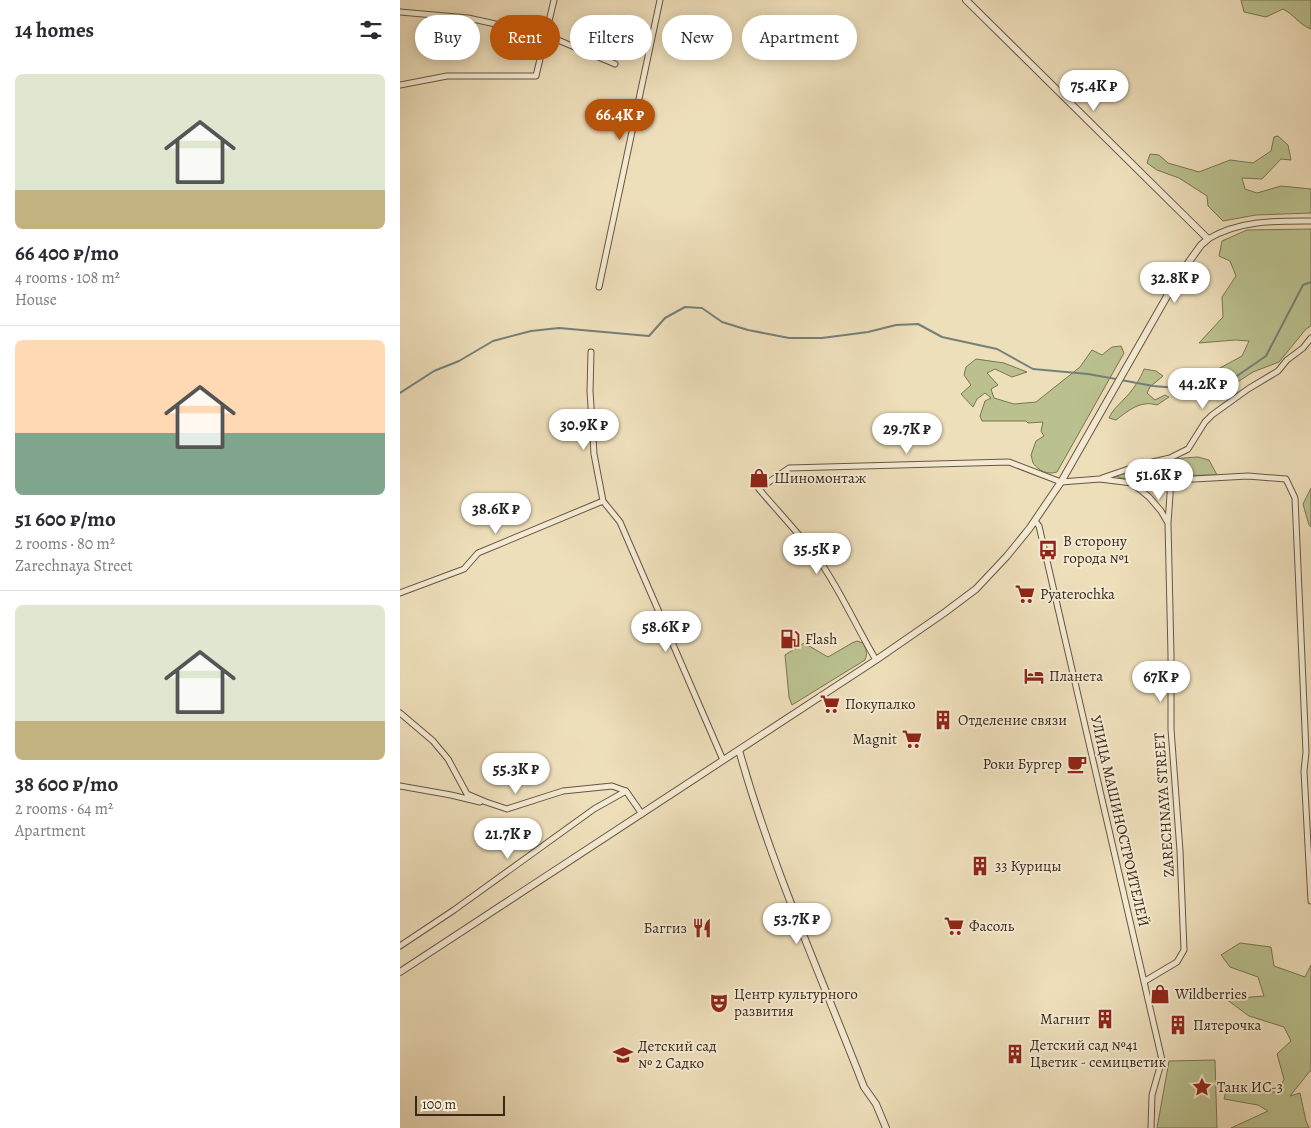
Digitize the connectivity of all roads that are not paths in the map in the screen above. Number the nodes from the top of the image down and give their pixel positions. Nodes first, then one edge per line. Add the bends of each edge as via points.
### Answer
1 (554, 0) edge
2 (660, 0) edge
3 (966, 0) edge
4 (400, 12) edge
5 (551, 15) edge
6 (490, 23) edge
7 (560, 41) edge
8 (540, 60) edge
9 (616, 64) dead end
10 (400, 85) edge
11 (1311, 221) edge
12 (1208, 238) junction
13 (599, 287) dead end
14 (1311, 338) edge
15 (591, 352) dead end
16 (1100, 479) junction
17 (1170, 481) junction
18 (1062, 482) junction
19 (1132, 483) junction
20 (603, 501) junction
21 (1035, 521) junction
22 (1168, 523) junction
23 (400, 593) edge
24 (876, 660) junction
25 (400, 713) edge
26 (739, 750) junction
27 (723, 760) junction
28 (400, 787) edge
29 (626, 791) junction
30 (486, 802) junction
31 (642, 814) junction
32 (1311, 901) edge
33 (400, 946) edge
34 (400, 972) edge
35 (1145, 981) junction
36 (886, 1128) edge
37 (1151, 1128) edge

1 - 5 street
2 - 13 street
3 - 12 street
4 - 6 street
7 - 9 street
8 - 10 street via 536,76 447,76
11 - 12 street via 1254,223 1220,231
12 - 18 street via 1178,276
14 - 16 street via 1278,371 1212,414 1188,449 1170,458
15 - 20 street via 594,454
16 - 18 street
16 - 19 street
17 - 19 street
17 - 22 street, ZARECHNAYA STREET
17 - 32 street via 1248,476 1286,479 1295,498
18 - 21 street
18 - 24 street via 1009,462 789,468 759,489 801,536 820,563
19 - 22 street via 1149,497
20 - 23 street via 478,553 464,569
20 - 27 street via 620,522
21 - 24 street via 976,589
21 - 35 street, УЛИЦА МАШИНОСТРОИТЕЛЕЙ
22 - 35 street, ZARECHNAYA STREET via 1171,729 1184,950 1177,962
24 - 26 street
25 - 30 street via 433,741 448,759 466,794
26 - 27 street
26 - 36 street via 768,844 864,1087 876,1104
27 - 31 street
28 - 30 street
29 - 30 street via 612,786 563,791 507,809
29 - 31 street
29 - 33 street via 594,809
31 - 34 street
35 - 37 street, УЛИЦА МАШИНОСТРОИТЕЛЕЙ via 1162,1060 1152,1094

